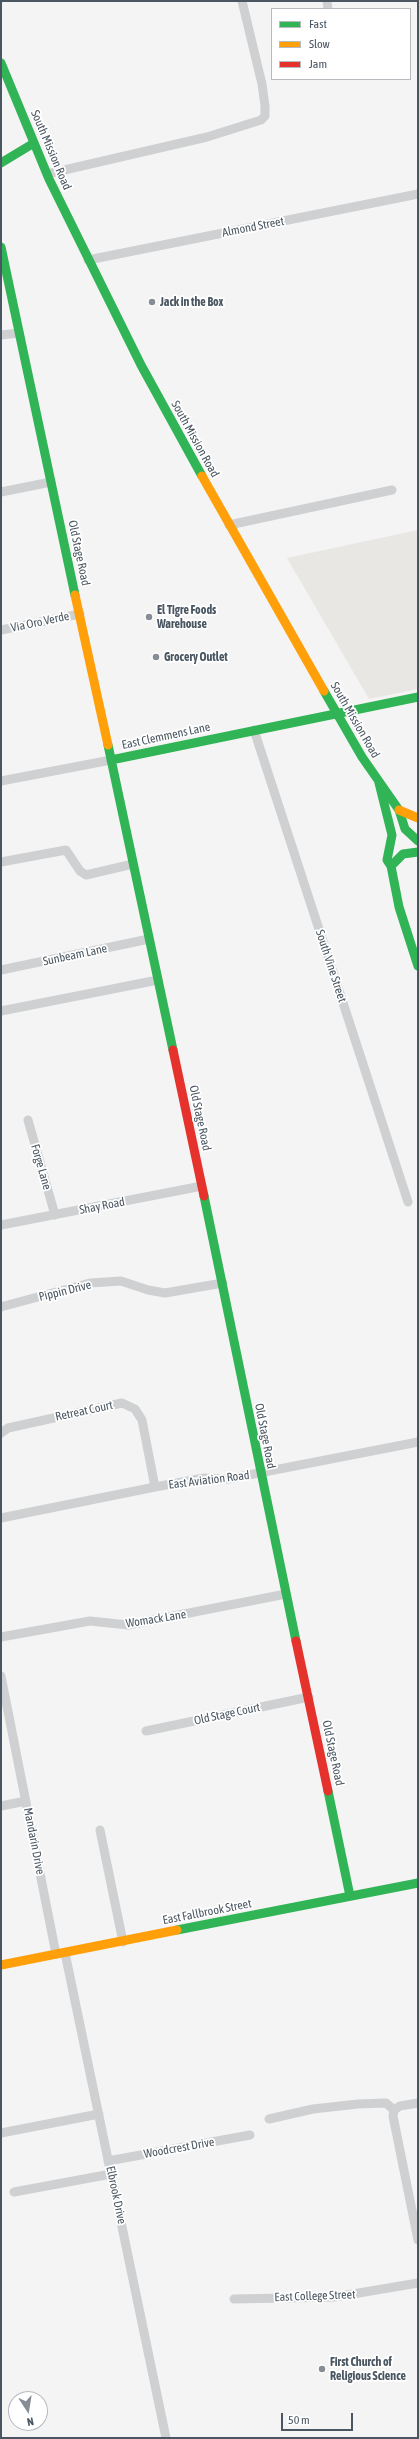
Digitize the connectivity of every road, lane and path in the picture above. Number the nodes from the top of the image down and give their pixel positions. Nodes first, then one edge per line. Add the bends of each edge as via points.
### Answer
1 (242, 1) edge
2 (1, 63) edge
3 (34, 143) junction
4 (1, 163) edge
5 (47, 174) junction
6 (418, 194) edge
7 (1, 247) edge
8 (88, 260) junction
9 (19, 333) junction
10 (1, 335) edge
11 (51, 482) junction
12 (392, 490) dead end
13 (1, 492) edge
14 (229, 525) junction
15 (80, 614) junction
16 (1, 630) edge
17 (418, 697) edge
18 (337, 713) junction
19 (254, 730) junction
20 (111, 760) junction
21 (1, 781) edge
22 (378, 782) junction
23 (399, 810) junction
24 (418, 818) edge
25 (418, 841) edge
26 (418, 852) edge
27 (1, 862) edge
28 (134, 864) junction
29 (391, 866) junction
30 (150, 939) junction
31 (418, 966) edge
32 (1, 970) edge
33 (158, 980) junction
34 (1, 1011) edge
35 (28, 1120) dead end
36 (202, 1186) junction
37 (408, 1202) dead end
38 (55, 1215) junction
39 (1, 1225) edge
40 (223, 1283) junction
41 (1, 1307) edge
42 (1, 1433) edge
43 (418, 1442) edge
44 (261, 1473) junction
45 (155, 1487) junction
46 (1, 1518) edge
47 (286, 1594) junction
48 (1, 1637) edge
49 (1, 1676) edge
50 (309, 1697) junction
51 (10, 1728) junction
52 (1, 1730) edge
53 (146, 1731) dead end
54 (26, 1801) junction
55 (1, 1806) edge
56 (100, 1830) dead end
57 (418, 1882) edge
58 (350, 1896) junction
59 (122, 1942) junction
60 (61, 1954) junction
61 (1, 1965) edge
62 (418, 2103) edge
63 (394, 2110) junction
64 (99, 2114) junction
65 (270, 2119) dead end
66 (1, 2133) edge
67 (250, 2135) dead end
68 (108, 2161) junction
69 (111, 2174) junction
70 (14, 2192) dead end
71 (418, 2240) edge
72 (418, 2283) edge
73 (234, 2299) dead end
74 (166, 2438) edge

1 - 5 street via 262,84 265,116 261,120 207,137
2 - 3 street, South Mission Road
3 - 4 street
3 - 5 street, South Mission Road
5 - 8 street, South Mission Road
6 - 8 street, Almond Street
7 - 9 street, Old Stage Road
8 - 14 street, South Mission Road via 141,365
9 - 10 street
9 - 11 street, Old Stage Road
11 - 13 street
11 - 15 street, Old Stage Road
12 - 14 street
14 - 18 street, South Mission Road
15 - 16 street, Via Oro Verde
15 - 20 street, Old Stage Road
17 - 18 street, East Clemmens Lane
18 - 19 street, East Clemmens Lane
18 - 22 street, South Mission Road
19 - 20 street, East Clemmens Lane
19 - 37 street, South Vine Street
20 - 21 street, East Clemmens Lane
20 - 28 street, Old Stage Road
22 - 23 street, South Mission Road
22 - 29 street via 392,835 387,860
23 - 24 street
23 - 25 street, South Mission Road via 405,829
26 - 29 street via 403,854
27 - 28 street via 66,850 80,871 86,875
28 - 30 street, Old Stage Road
29 - 31 street via 399,907
30 - 32 street, Sunbeam Lane
30 - 33 street, Old Stage Road
33 - 34 street
33 - 36 street, Old Stage Road
35 - 38 street, Forge Lane
36 - 38 street, Shay Road
36 - 40 street, Old Stage Road
38 - 39 street, Shay Road
40 - 41 street, Pippin Drive via 165,1293 121,1281 90,1283
40 - 44 street, Old Stage Road
42 - 45 street, Retreat Court via 14,1426 122,1403 135,1410 142,1420
43 - 44 street, East Aviation Road
44 - 45 street, East Aviation Road via 228,1479 204,1478
44 - 47 street, Old Stage Road
45 - 46 street, East Aviation Road
47 - 48 street, Womack Lane via 128,1625 90,1621
47 - 50 street, Old Stage Road
49 - 51 street, Mandarin Drive
50 - 53 street, Old Stage Court
50 - 58 street, Old Stage Road
51 - 52 street
51 - 54 street, Mandarin Drive
54 - 55 street
54 - 60 street, Mandarin Drive
56 - 59 street
57 - 58 street, East Fallbrook Street
58 - 59 street, East Fallbrook Street
59 - 60 street, East Fallbrook Street
60 - 61 street, East Fallbrook Street
60 - 64 street, Elbrook Drive
62 - 63 street via 400,2106
63 - 65 street via 386,2102 313,2109
63 - 71 street via 393,2116
64 - 66 street
64 - 68 street, Elbrook Drive
67 - 68 street, Woodcrest Drive
68 - 69 street, Elbrook Drive
69 - 70 street
69 - 74 street, Elbrook Drive
72 - 73 street, East College Street via 335,2297

